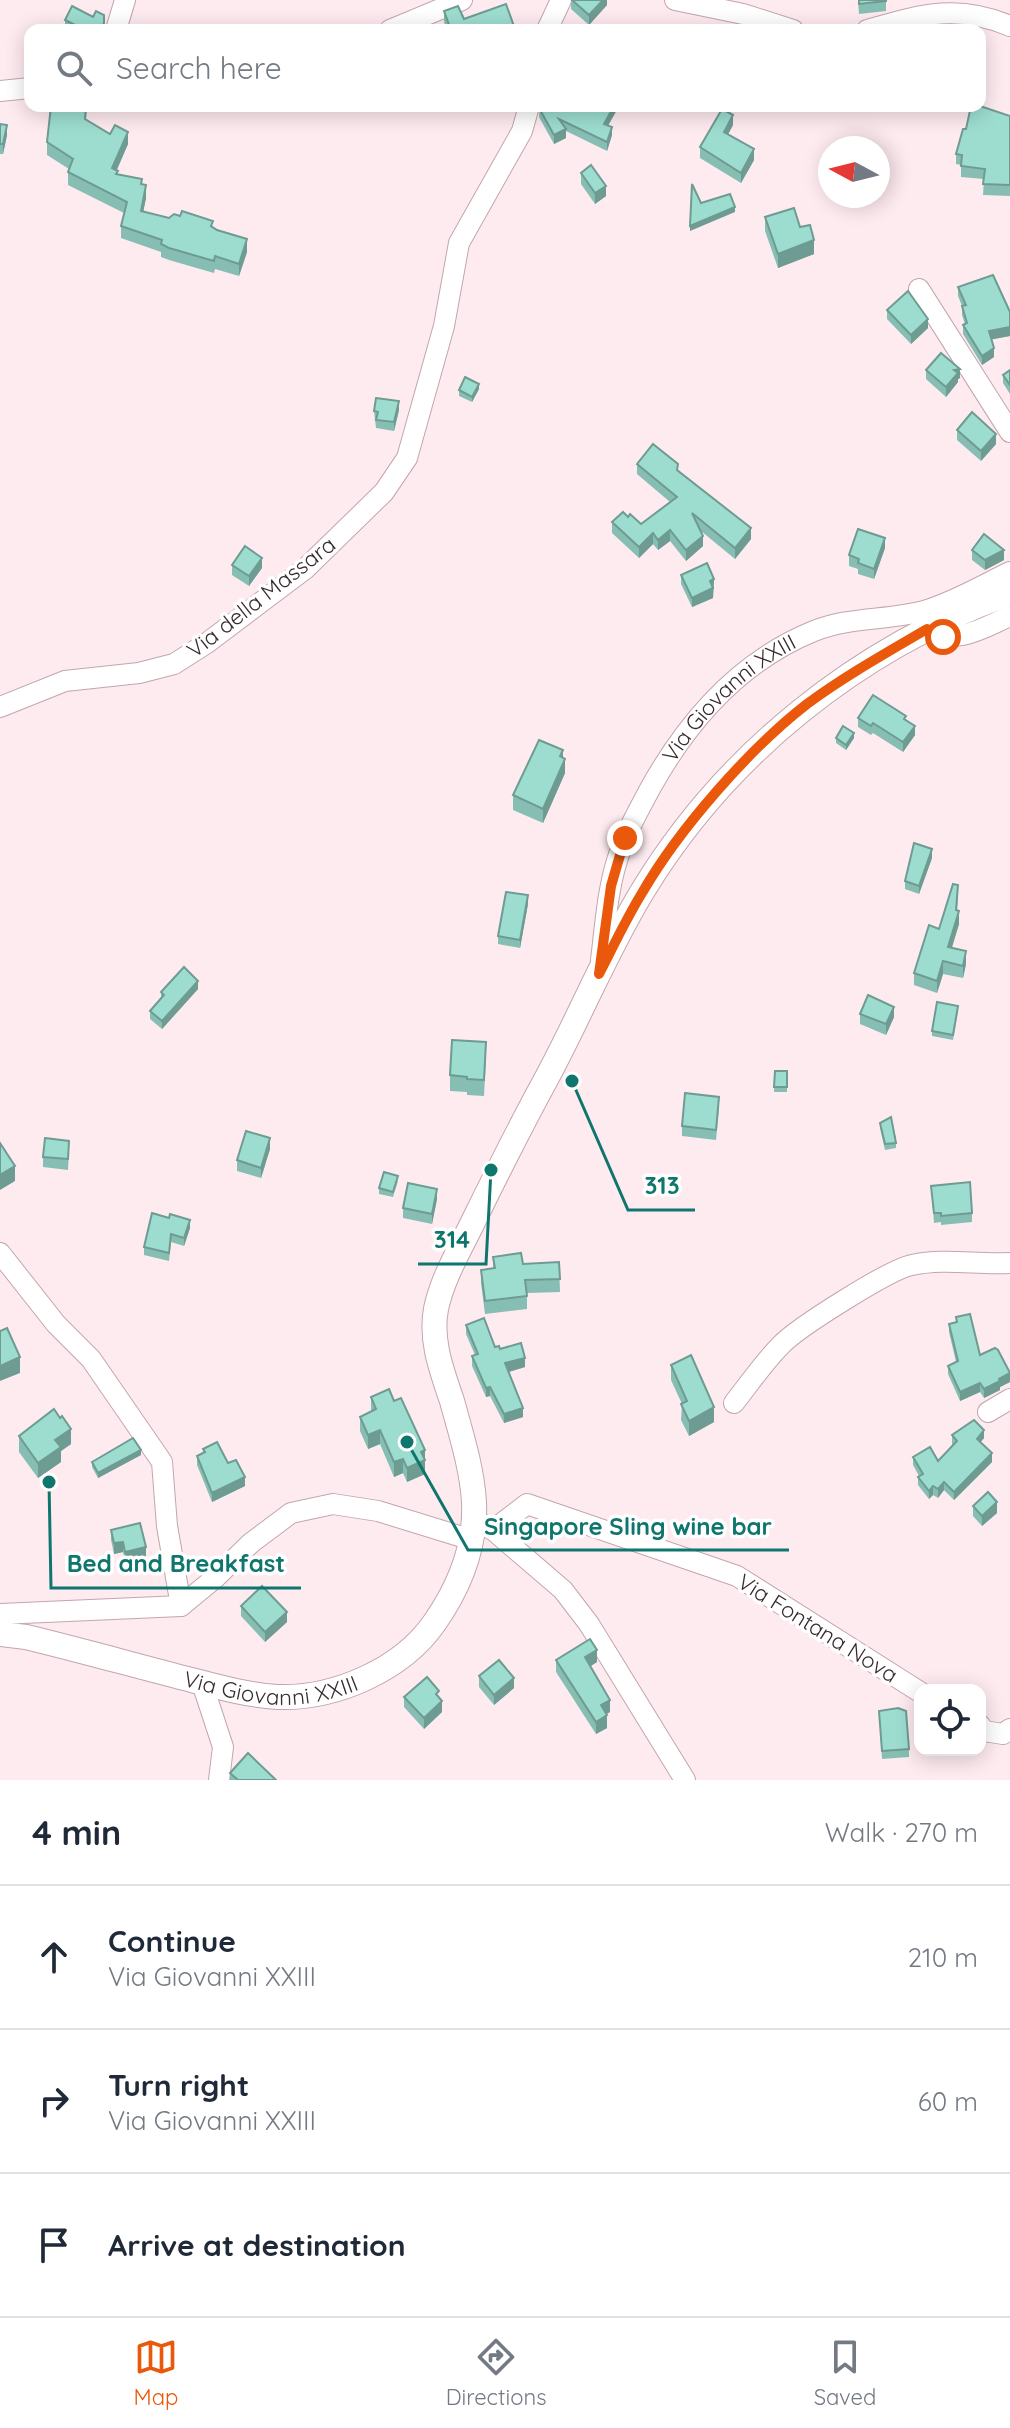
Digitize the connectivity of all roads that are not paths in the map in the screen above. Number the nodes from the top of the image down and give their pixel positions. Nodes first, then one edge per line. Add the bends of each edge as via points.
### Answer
1 (125, 0) edge
2 (462, 0) edge
3 (561, 0) edge
4 (675, 0) edge
5 (118, 24) edge
6 (404, 24) edge
7 (550, 24) edge
8 (774, 24) edge
9 (887, 24) edge
10 (1010, 26) edge
11 (24, 89) edge
12 (0, 91) edge
13 (527, 112) edge
14 (919, 289) dead end
15 (1010, 432) edge
16 (1010, 572) edge
17 (1010, 593) edge
18 (1010, 616) edge
19 (927, 629) junction
20 (0, 707) edge
21 (599, 974) junction
22 (0, 1253) edge
23 (1010, 1263) edge
24 (1010, 1399) edge
25 (734, 1403) dead end
26 (988, 1412) dead end
27 (480, 1530) junction
28 (181, 1606) junction
29 (0, 1614) edge
30 (0, 1634) edge
31 (202, 1683) junction
32 (914, 1688) edge
33 (1010, 1729) edge
34 (986, 1731) edge
35 (219, 1780) edge
36 (685, 1780) edge

1 - 5 street
2 - 6 street
3 - 7 street
4 - 8 street
9 - 10 street via 954,12
11 - 12 street
13 - 20 street, Via della Massara via 522,131 459,243 444,326 407,458 384,492 305,569 174,664 65,681
14 - 15 street
16 - 21 street, Via Giovanni XXIII via 927,610 854,619 813,631 748,669 709,702 673,748 625,838 611,886
17 - 19 main road, Via Giovanni XXIII
18 - 19 street via 965,636 943,637
19 - 21 main road, Via Giovanni XXIII via 856,670 771,736 684,831 642,892
21 - 27 main road, Via Giovanni XXIII via 464,1241 436,1308 437,1355 459,1425
22 - 28 street via 91,1359 162,1462
23 - 25 street via 939,1260 907,1265 802,1327 780,1345
24 - 26 street
27 - 28 street via 333,1504 291,1513
27 - 31 main road, Via Giovanni XXIII via 429,1632 386,1668 308,1695 275,1697
27 - 32 street, Via Fontana Nova via 527,1504 737,1576
27 - 36 street via 563,1590
28 - 29 street
30 - 31 main road, Via Giovanni XXIII
31 - 35 street via 223,1747
33 - 34 street via 1003,1734

